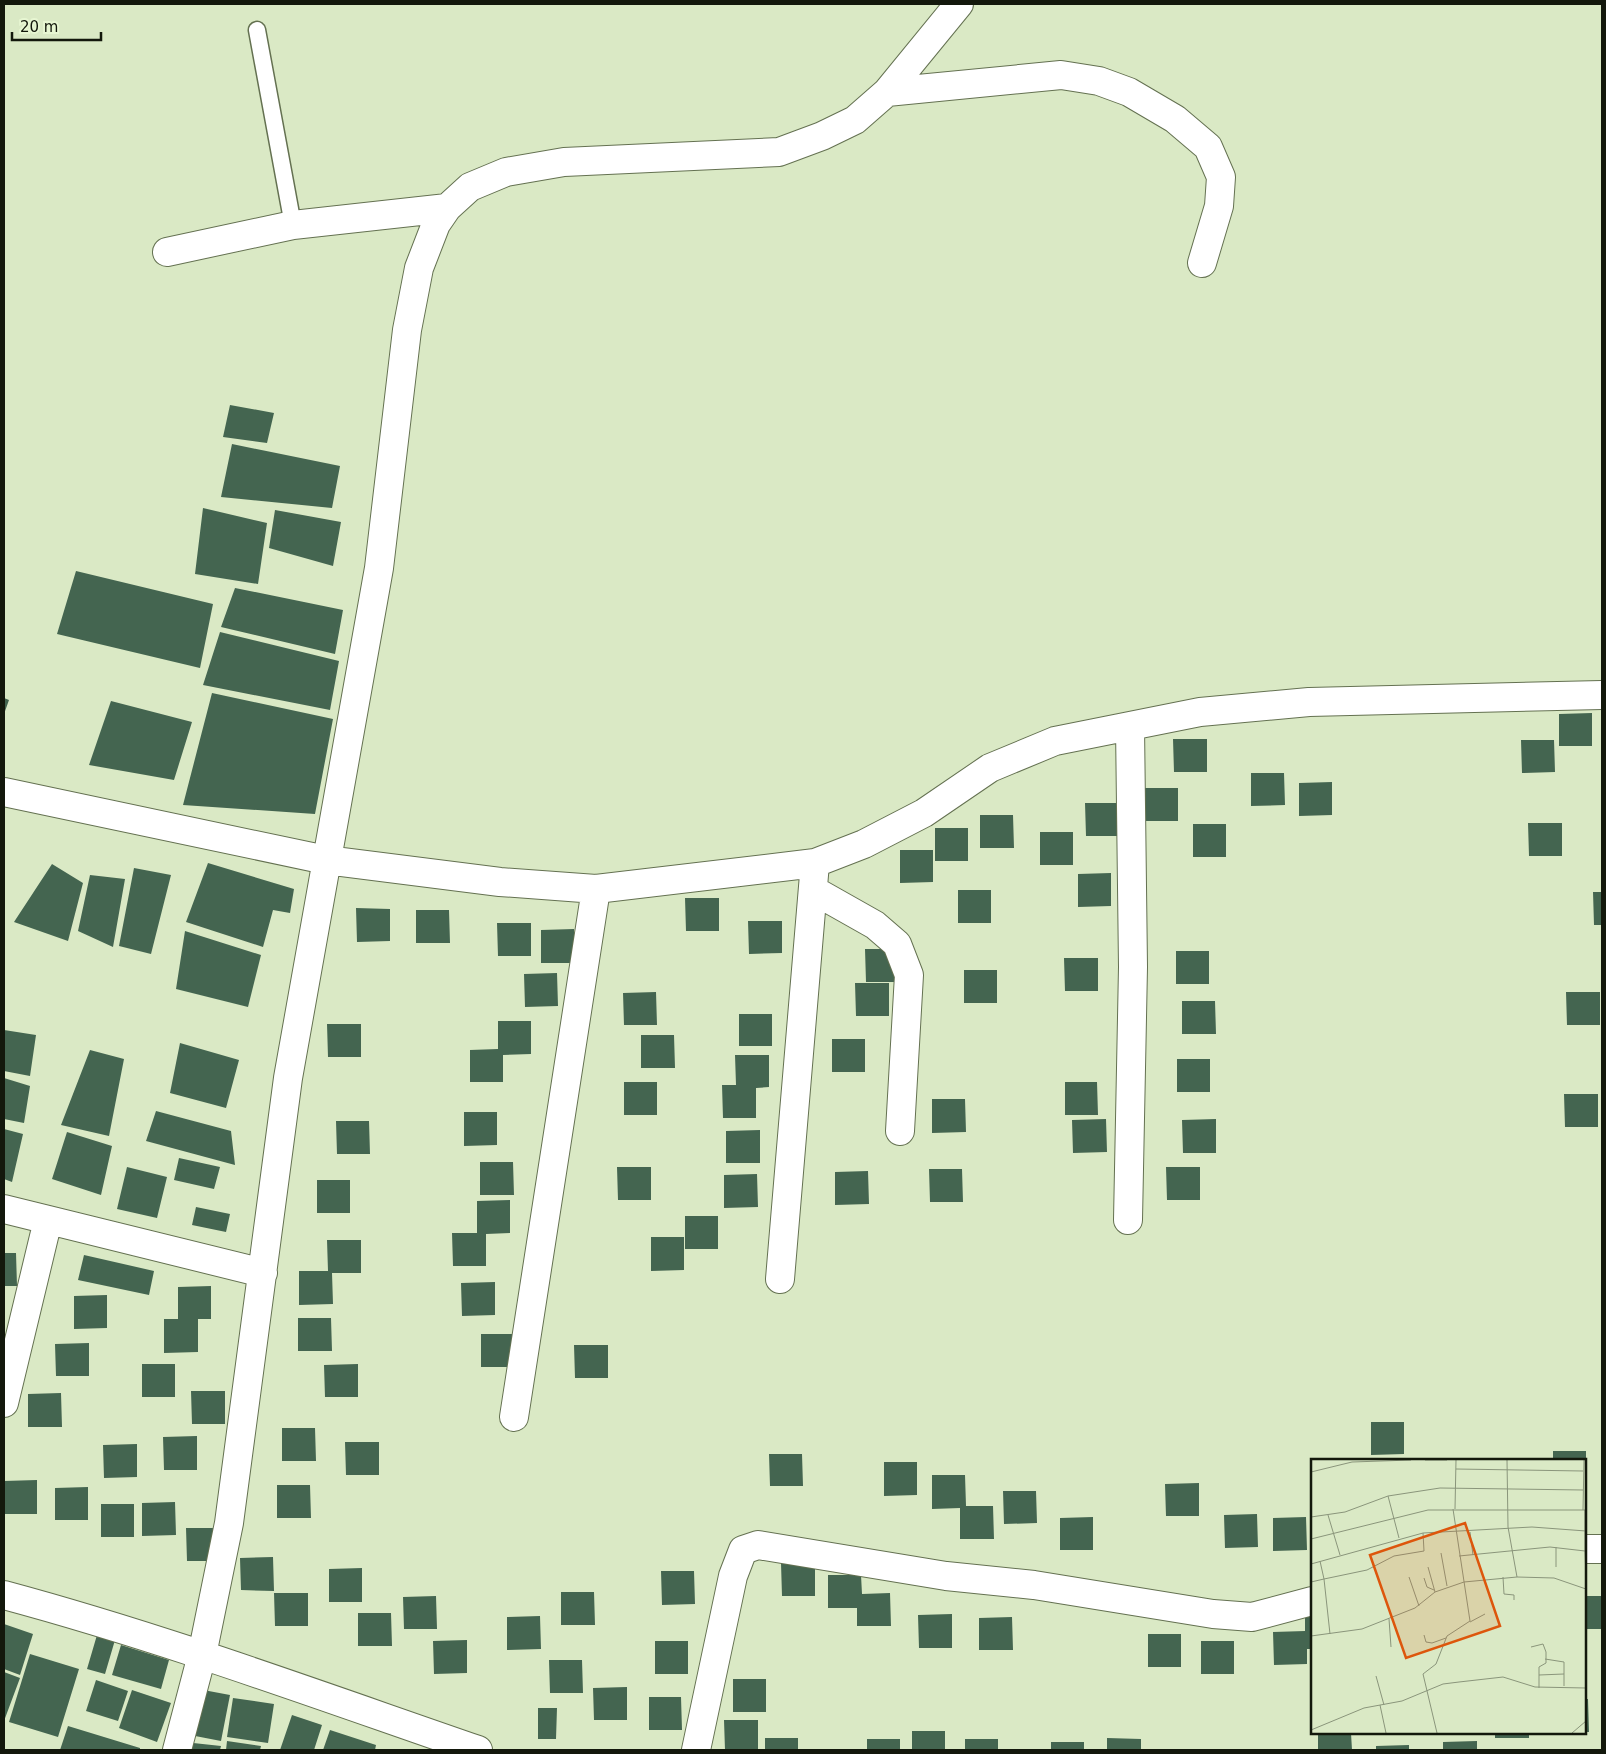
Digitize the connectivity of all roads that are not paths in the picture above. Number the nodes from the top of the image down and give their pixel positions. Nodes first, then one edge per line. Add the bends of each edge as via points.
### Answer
1 (959, 4) edge
2 (258, 30) dead end
3 (887, 92) junction
4 (447, 208) junction
5 (293, 225) junction
6 (167, 252) dead end
7 (1202, 263) dead end
8 (1602, 695) edge
9 (1130, 726) junction
10 (4, 792) edge
11 (326, 860) junction
12 (815, 863) junction
13 (596, 889) junction
14 (813, 890) junction
15 (900, 1131) dead end
16 (4, 1209) edge
17 (48, 1220) junction
18 (1128, 1220) dead end
19 (263, 1273) junction
20 (780, 1280) dead end
21 (4, 1403) edge
22 (514, 1417) dead end
23 (1586, 1549) edge
24 (1602, 1549) edge
25 (4, 1595) edge
26 (1311, 1601) edge
27 (202, 1655) junction
28 (177, 1750) edge
29 (478, 1750) edge
30 (696, 1750) edge

1 - 3 street
2 - 5 lane
3 - 4 street via 855,120 779,152 555,163 506,172 470,187
3 - 7 street via 1061,75 1099,82 1128,92 1175,119 1208,147 1221,177 1219,206
4 - 5 street
4 - 11 street via 430,240 412,296 379,568
5 - 6 street
8 - 9 street via 1308,702 1200,712
9 - 12 street via 1055,742 990,768 924,813 864,844
9 - 18 street via 1133,967
10 - 11 street
11 - 13 street via 500,882
11 - 19 street via 288,1078
12 - 13 street
12 - 14 street
13 - 22 street
14 - 15 street via 875,925 897,944 909,975
14 - 20 street
16 - 17 street
17 - 19 street
17 - 21 street
19 - 27 street via 229,1523
23 - 24 street
25 - 27 street
26 - 30 street via 1252,1617 1044,1586 946,1576 758,1545 743,1550 733,1576
27 - 28 street
27 - 29 street

